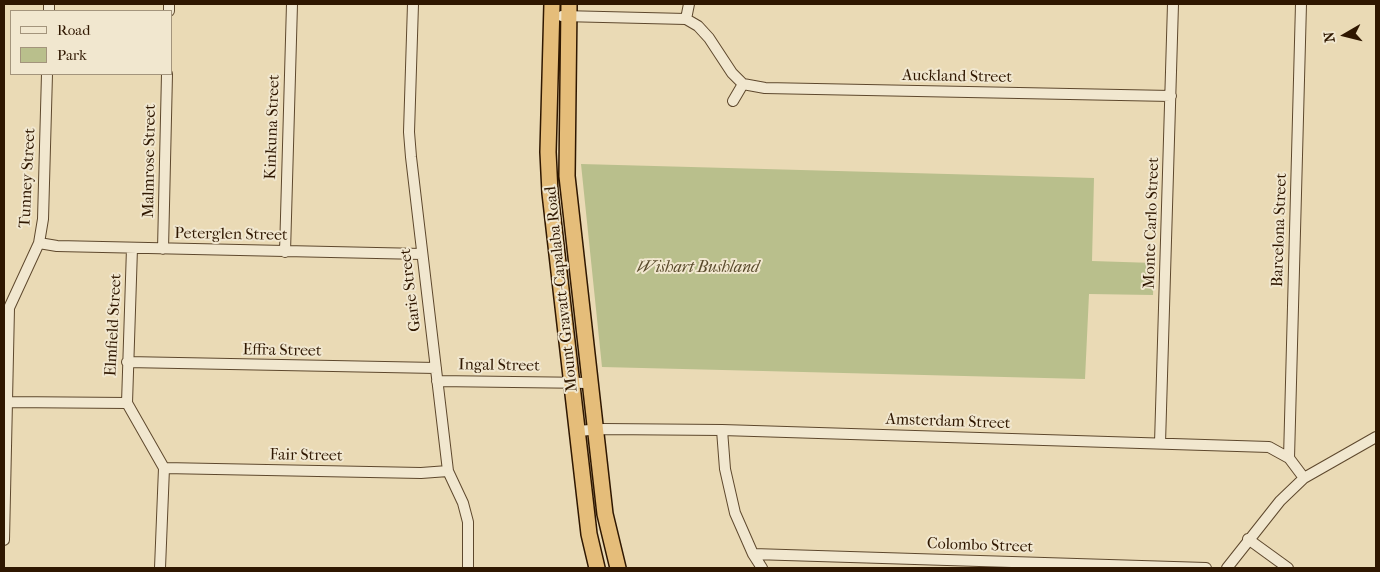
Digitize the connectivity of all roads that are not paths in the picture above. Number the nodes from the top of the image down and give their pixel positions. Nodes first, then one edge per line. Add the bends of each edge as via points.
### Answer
1 (292, 4) edge
2 (413, 4) edge
3 (690, 4) edge
4 (1173, 4) edge
5 (1301, 4) edge
6 (552, 10) edge
7 (569, 10) edge
8 (686, 19) junction
9 (47, 75) edge
10 (167, 75) edge
11 (743, 84) junction
12 (1170, 96) junction
13 (733, 101) dead end
14 (39, 243) junction
15 (132, 248) junction
16 (163, 249) junction
17 (285, 252) junction
18 (422, 254) junction
19 (6, 308) edge
20 (127, 362) junction
21 (436, 368) junction
22 (437, 381) junction
23 (572, 382) junction
24 (590, 382) junction
25 (7, 402) junction
26 (127, 403) junction
27 (595, 429) junction
28 (722, 430) junction
29 (577, 431) junction
30 (1376, 437) edge
31 (1160, 444) junction
32 (1289, 458) junction
33 (164, 468) junction
34 (448, 471) junction
35 (1304, 478) junction
36 (1248, 539) junction
37 (4, 540) edge
38 (753, 554) junction
39 (160, 568) edge
40 (468, 568) edge
41 (598, 568) edge
42 (618, 568) edge
43 (762, 568) edge
44 (1206, 568) edge
45 (1227, 568) edge
46 (1288, 568) edge

1 - 17 street, Kinkuna Street
2 - 18 street, Garie Street via 409,132
3 - 8 street
4 - 12 street, Monte Carlo Street
5 - 32 street, Barcelona Street
6 - 7 street
6 - 23 highway, Mount Gravatt-Capalaba Road via 549,178
7 - 8 street
7 - 24 highway, Mount Gravatt-Capalaba Road via 566,176
8 - 11 street via 709,38
9 - 14 street, Tunney Street via 43,219
10 - 16 street, Malmrose Street
11 - 12 street, Auckland Street via 765,88
11 - 13 street
12 - 31 street, Monte Carlo Street
14 - 15 street, Peterglen Street
14 - 19 street, Tunney Street
15 - 16 street, Peterglen Street
15 - 20 street, Elmfield Street
16 - 17 street, Peterglen Street
17 - 18 street, Peterglen Street
18 - 21 street, Garie Street
19 - 25 street
20 - 21 street, Effra Street
20 - 26 street, Elmfield Street
21 - 22 street, Garie Street
22 - 23 street, Ingal Street
22 - 34 street, Garie Street
23 - 24 street, Ingal Street
23 - 29 highway, Mount Gravatt-Capalaba Road
24 - 27 highway, Mount Gravatt-Capalaba Road
25 - 26 street
25 - 37 street
26 - 33 street, Elmfield Street
27 - 28 street, Amsterdam Street
27 - 29 street, Amsterdam Street
27 - 42 highway, Mount Gravatt-Capalaba Road via 607,526
28 - 31 street, Amsterdam Street
28 - 38 street via 731,499
29 - 41 highway, Mount Gravatt-Capalaba Road via 589,534
30 - 35 street
31 - 32 street, Amsterdam Street via 1269,447
32 - 35 street, Amsterdam Street
33 - 34 street, Fair Street
33 - 39 street
34 - 40 street, Garie Street via 464,503 468,522
35 - 36 street
36 - 45 street
36 - 46 street
38 - 43 street
38 - 44 street, Colombo Street

